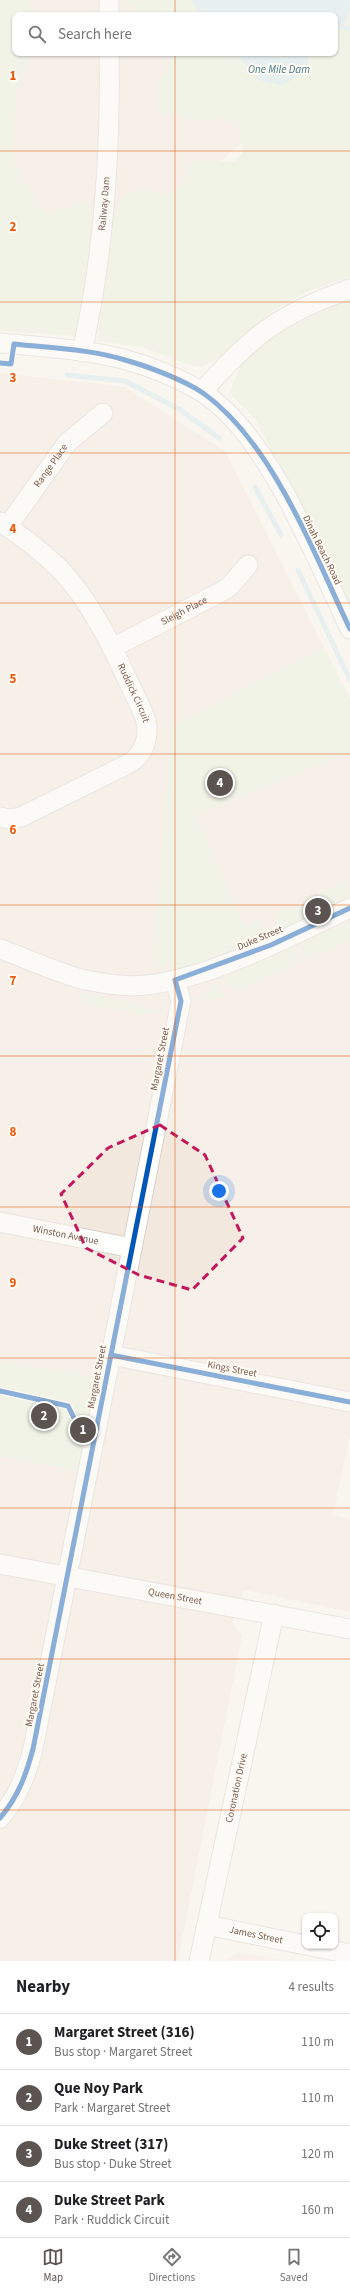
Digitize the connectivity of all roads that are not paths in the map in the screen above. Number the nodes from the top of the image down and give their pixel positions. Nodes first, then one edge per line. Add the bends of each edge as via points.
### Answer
1 (109, 0) edge
2 (109, 12) edge
3 (109, 56) edge
4 (350, 289) edge
5 (0, 343) edge
6 (82, 352) junction
7 (202, 392) junction
8 (103, 412) dead end
9 (4, 524) edge
10 (248, 565) dead end
11 (350, 629) edge
12 (112, 648) junction
13 (0, 817) edge
14 (350, 908) edge
15 (0, 949) edge
16 (175, 980) junction
17 (0, 1222) edge
18 (132, 1248) junction
19 (111, 1355) junction
20 (350, 1402) edge
21 (0, 1564) edge
22 (68, 1575) junction
23 (274, 1614) junction
24 (350, 1629) edge
25 (0, 1818) edge
26 (207, 1925) junction
27 (302, 1944) edge
28 (325, 1949) edge
29 (350, 1954) edge
30 (199, 1961) edge

1 - 2 street
3 - 6 street, Railway Dam via 107,179 99,258
4 - 7 street via 284,316 262,331 230,360
5 - 6 street, Dinah Beach Road
6 - 7 street, Dinah Beach Road via 124,359
7 - 11 street, Dinah Beach Road via 239,425 271,470
8 - 9 street, Range Place via 67,443
9 - 12 street, Ruddick Circuit via 60,570 89,609
10 - 12 street, Sleigh Place via 229,587 219,594
12 - 13 street, Ruddick Circuit via 146,722 146,742 141,754 130,763 43,807 15,818
14 - 16 street, Duke Street via 271,944
15 - 16 street, Duke Street via 84,980 145,985
16 - 18 street, Margaret Street via 181,1001
17 - 18 street, Winston Avenue
18 - 19 street, Margaret Street
19 - 20 street, Kings Street
19 - 22 street, Margaret Street
21 - 22 street, Queen Street
22 - 23 street, Queen Street
22 - 25 street, Margaret Street via 33,1749 25,1777 12,1804
23 - 24 street, Queen Street
23 - 26 street, Coronation Drive
26 - 27 street, James Street
26 - 30 street, Coronation Drive
28 - 29 street

